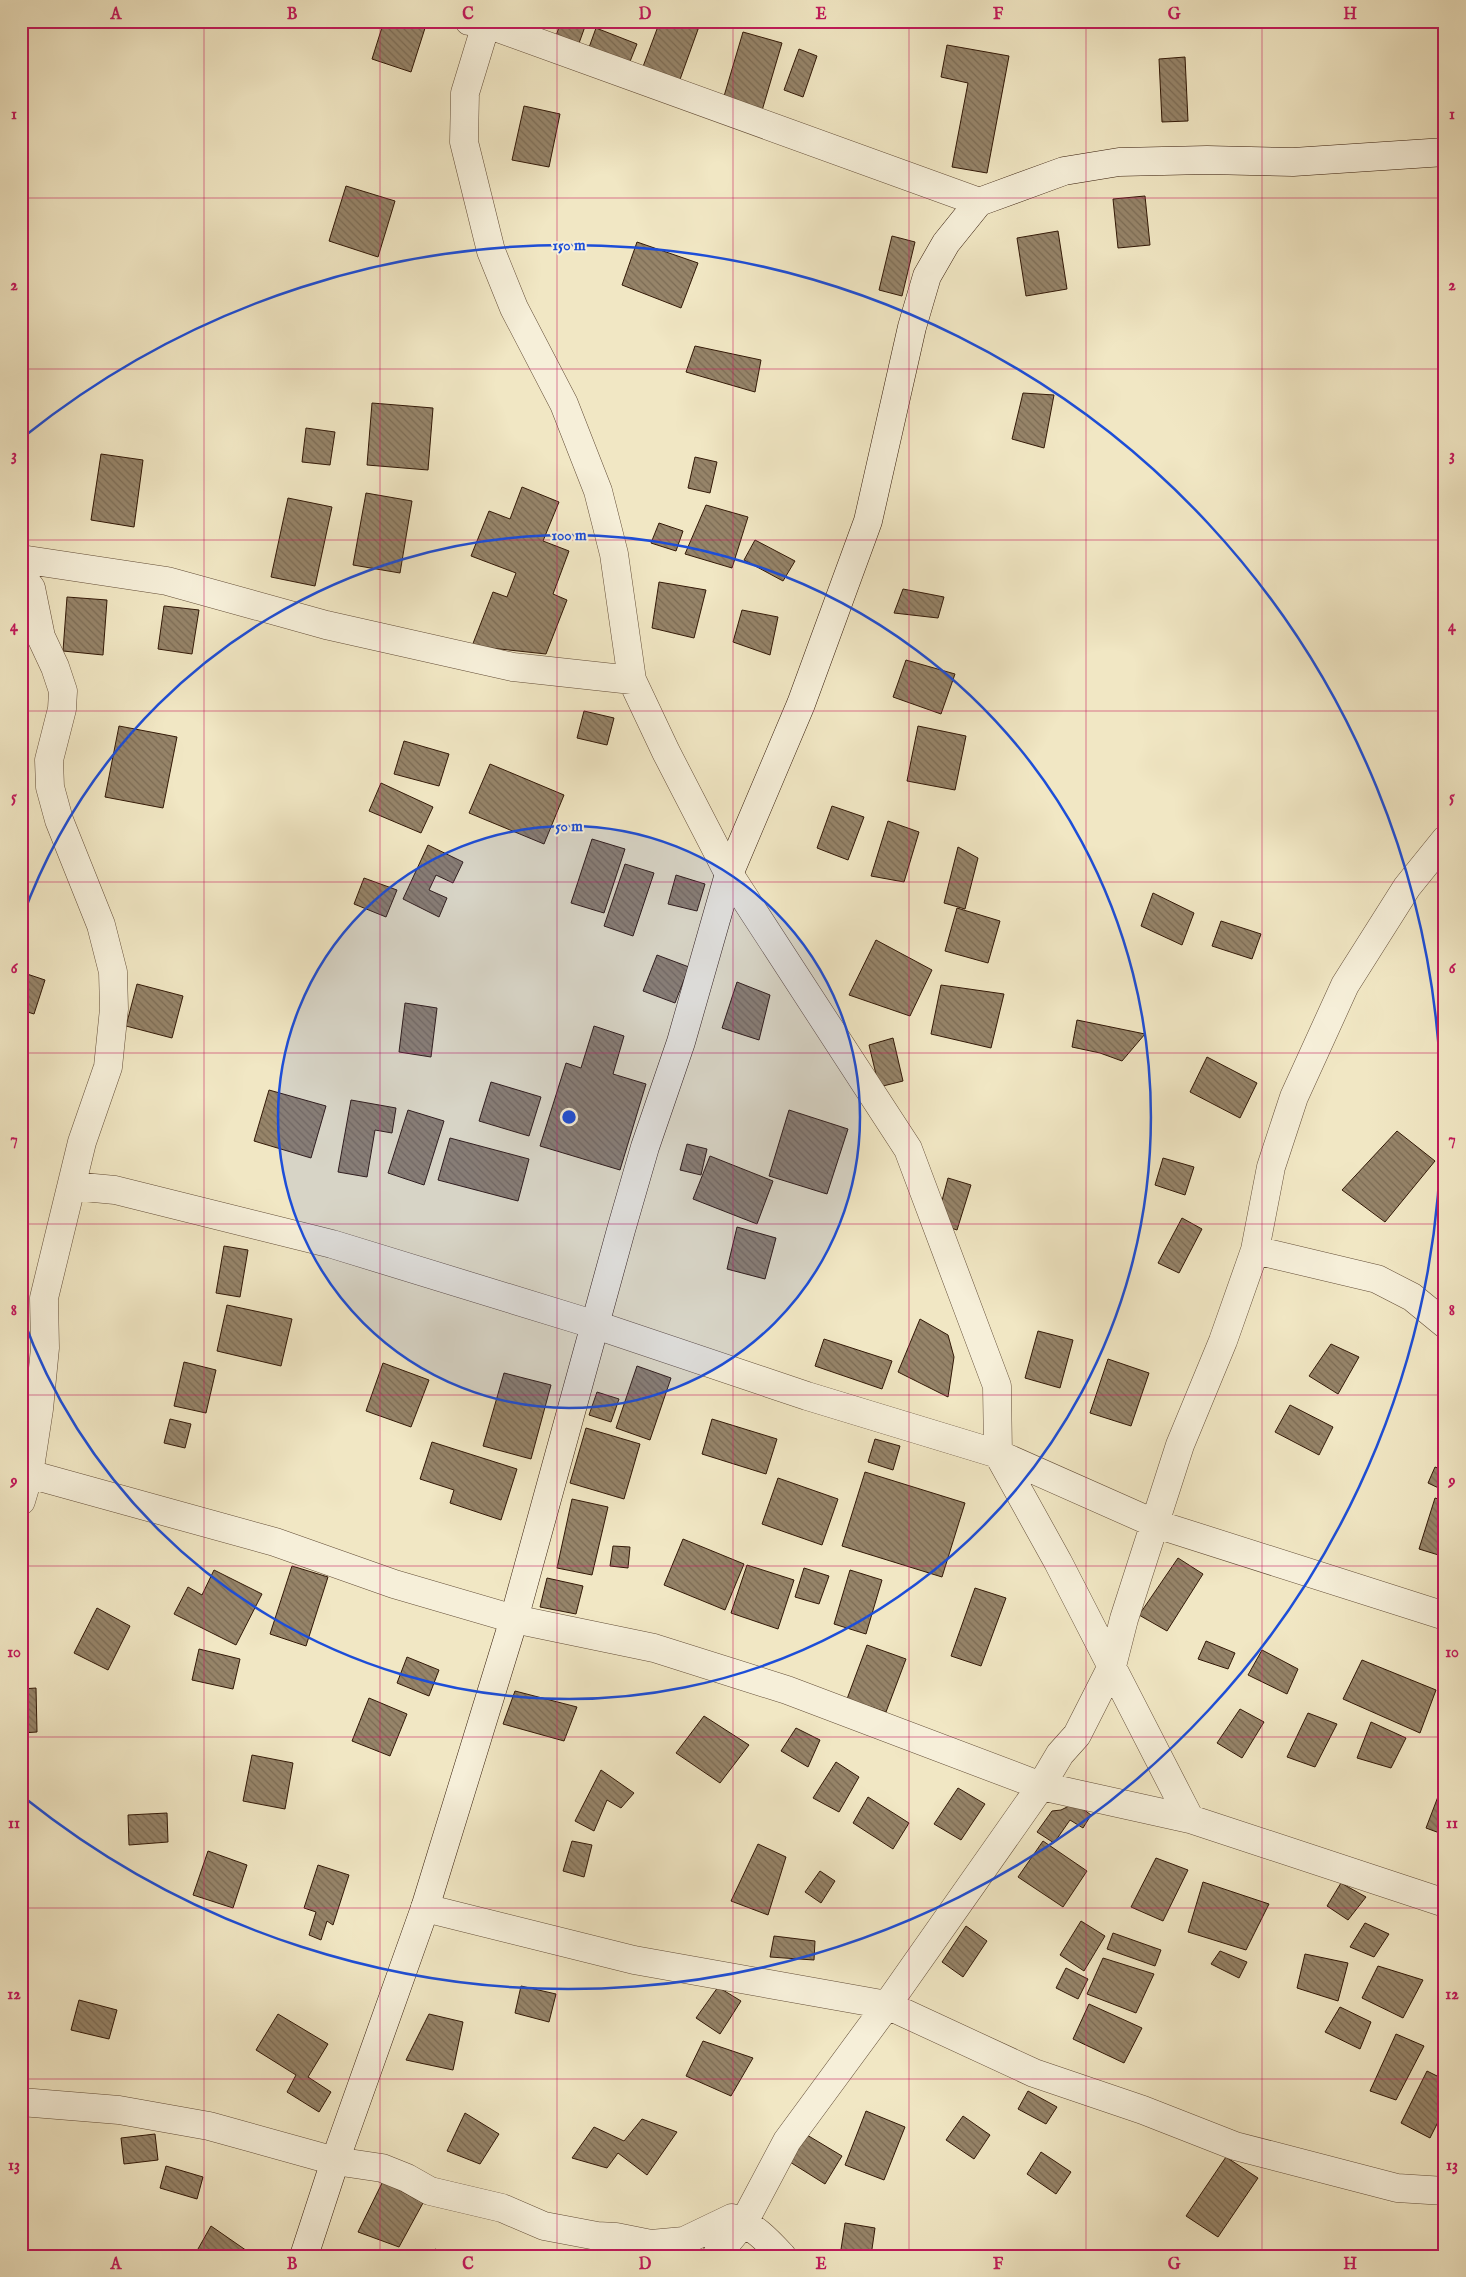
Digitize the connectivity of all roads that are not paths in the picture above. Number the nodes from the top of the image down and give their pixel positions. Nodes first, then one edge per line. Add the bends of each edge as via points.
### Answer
1 (481, 22) edge
2 (1445, 152) edge
3 (979, 202) junction
4 (21, 560) edge
5 (21, 575) edge
6 (632, 680) junction
7 (1445, 840) edge
8 (729, 874) junction
9 (72, 1186) junction
10 (1255, 1250) junction
11 (1445, 1324) edge
12 (596, 1325) junction
13 (998, 1454) junction
14 (29, 1474) junction
15 (21, 1501) edge
16 (1156, 1524) junction
17 (1445, 1616) edge
18 (514, 1619) junction
19 (1112, 1666) junction
20 (1041, 1786) junction
21 (1190, 1819) junction
22 (1445, 1903) edge
23 (425, 1908) junction
24 (887, 2004) junction
25 (21, 2102) edge
26 (335, 2160) junction
27 (1445, 2191) edge
28 (744, 2222) junction
29 (304, 2256) edge
30 (716, 2256) edge
31 (782, 2256) edge

1 - 3 street
1 - 6 street via 465,93 464,142 491,252 514,308 564,404 598,491 614,554
2 - 3 street via 1293,162 1119,162 1064,171
3 - 8 street via 946,243 927,276 912,326 868,521 801,704
4 - 6 street via 167,582 326,625 513,667
5 - 9 street via 31,588 41,637 63,692 49,760 50,787 59,820 101,925 113,972 114,1009 108,1067 82,1142
6 - 8 street
7 - 10 street via 1407,887 1345,984 1291,1106 1271,1167
8 - 12 street via 640,1166
8 - 13 street via 908,1149 997,1386
9 - 12 street via 115,1190 332,1244
9 - 14 street via 44,1298 45,1348
10 - 11 street via 1377,1279 1412,1297
10 - 16 street via 1180,1445
12 - 13 street via 807,1396
12 - 18 street
13 - 16 street
13 - 19 street
14 - 15 street
14 - 18 street via 275,1542 394,1584
16 - 17 street
16 - 19 street
18 - 20 street via 654,1648 787,1690
18 - 23 street
19 - 20 street via 1077,1735 1060,1754
19 - 21 street
20 - 21 street
20 - 24 street
21 - 22 street
23 - 24 street via 634,1960
23 - 26 street
24 - 27 street via 1034,2073 1235,2146 1397,2188
24 - 28 street via 787,2141
25 - 26 street via 119,2110 209,2126
26 - 28 street via 382,2168 430,2191 502,2208 552,2228 636,2242 666,2244 684,2241 732,2218
26 - 29 street
28 - 30 street
28 - 31 street

